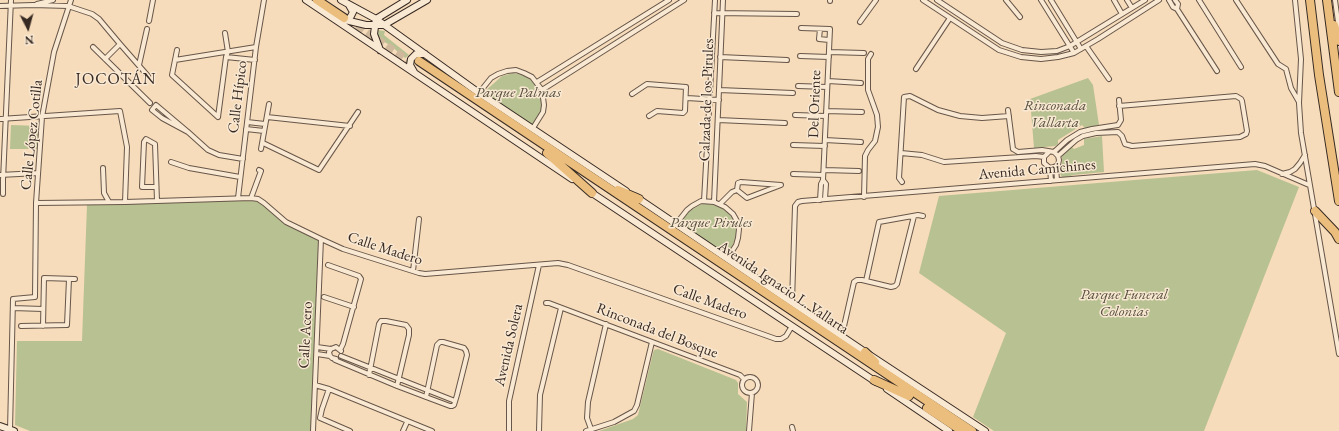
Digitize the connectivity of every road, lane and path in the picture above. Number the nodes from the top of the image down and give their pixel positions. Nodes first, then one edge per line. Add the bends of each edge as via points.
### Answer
1 (11, 0) edge
2 (53, 0) edge
3 (71, 0) edge
4 (152, 0) edge
5 (264, 0) edge
6 (306, 0) edge
7 (317, 0) edge
8 (327, 0) edge
9 (341, 0) edge
10 (407, 0) edge
11 (426, 0) edge
12 (669, 0) edge
13 (684, 0) edge
14 (715, 0) edge
15 (723, 0) edge
16 (876, 0) edge
17 (923, 0) edge
18 (937, 0) edge
19 (1006, 0) edge
20 (1042, 0) edge
21 (1051, 0) edge
22 (1114, 0) edge
23 (1127, 0) edge
24 (1145, 0) edge
25 (1150, 0) edge
26 (1160, 0) edge
27 (1169, 0) edge
28 (1175, 0) edge
29 (1199, 0) edge
30 (1236, 0) edge
31 (1295, 0) edge
32 (1310, 0) edge
33 (1327, 0) edge
34 (1334, 0) edge
35 (1153, 4) junction
36 (33, 5) junction
37 (349, 5) junction
38 (0, 6) edge
39 (68, 6) junction
40 (947, 6) junction
41 (11, 7) junction
42 (1132, 8) junction
43 (1178, 9) junction
44 (722, 12) junction
45 (714, 13) junction
46 (796, 14) dead end
47 (944, 14) junction
48 (1122, 14) junction
49 (330, 16) junction
50 (346, 17) junction
51 (1020, 17) dead end
52 (950, 18) junction
53 (149, 21) dead end
54 (860, 22) dead end
55 (375, 23) junction
56 (384, 26) junction
57 (627, 26) junction
58 (801, 28) dead end
59 (147, 29) dead end
60 (820, 29) junction
61 (1339, 30) edge
62 (225, 33) dead end
63 (631, 33) junction
64 (829, 40) junction
65 (1339, 41) edge
66 (1077, 42) junction
67 (120, 44) junction
68 (1070, 46) junction
69 (1086, 46) junction
70 (94, 47) dead end
71 (256, 47) junction
72 (1081, 49) junction
73 (177, 50) dead end
74 (380, 50) junction
75 (228, 52) junction
76 (829, 52) junction
77 (864, 53) dead end
78 (1074, 53) junction
79 (425, 54) junction
80 (871, 54) dead end
81 (800, 56) dead end
82 (226, 57) junction
83 (720, 57) junction
84 (829, 57) junction
85 (105, 59) junction
86 (175, 60) junction
87 (255, 60) junction
88 (788, 60) dead end
89 (139, 65) junction
90 (1241, 66) dead end
91 (416, 67) junction
92 (916, 69) dead end
93 (1217, 71) dead end
94 (148, 76) dead end
95 (1109, 78) dead end
96 (828, 81) junction
97 (537, 82) junction
98 (861, 83) dead end
99 (798, 86) dead end
100 (827, 87) junction
101 (542, 90) junction
102 (719, 90) junction
103 (1339, 92) edge
104 (480, 93) junction
105 (793, 93) dead end
106 (632, 94) dead end
107 (687, 98) junction
108 (710, 99) junction
109 (719, 100) junction
110 (1119, 100) dead end
111 (150, 103) dead end
112 (1299, 103) junction
113 (269, 104) dead end
114 (1119, 106) junction
115 (826, 110) junction
116 (1008, 110) dead end
117 (358, 112) dead end
118 (862, 112) dead end
119 (795, 115) dead end
120 (649, 116) dead end
121 (826, 116) junction
122 (1009, 116) junction
123 (42, 117) junction
124 (267, 117) junction
125 (0, 119) edge
126 (6, 119) junction
127 (718, 120) junction
128 (247, 122) junction
129 (785, 123) dead end
130 (266, 124) junction
131 (350, 126) junction
132 (533, 128) junction
133 (246, 129) junction
134 (1105, 130) junction
135 (264, 131) junction
136 (188, 132) junction
137 (1074, 138) junction
138 (825, 140) junction
139 (861, 142) dead end
140 (263, 143) junction
141 (793, 145) dead end
142 (825, 146) junction
143 (261, 149) dead end
144 (1013, 149) junction
145 (1052, 152) junction
146 (547, 153) junction
147 (901, 153) junction
148 (1028, 154) junction
149 (1305, 154) junction
150 (1058, 156) junction
151 (1009, 157) junction
152 (1044, 157) junction
153 (243, 159) junction
154 (171, 162) dead end
155 (1056, 167) junction
156 (103, 168) dead end
157 (1050, 168) junction
158 (259, 170) dead end
159 (824, 170) junction
160 (859, 171) dead end
161 (38, 173) junction
162 (793, 174) dead end
163 (1282, 174) junction
164 (2, 175) edge
165 (240, 177) junction
166 (594, 178) junction
167 (823, 178) junction
168 (1057, 180) junction
169 (1051, 181) junction
170 (902, 182) dead end
171 (1309, 185) junction
172 (156, 187) junction
173 (737, 190) junction
174 (592, 193) junction
175 (3, 194) dead end
176 (864, 197) junction
177 (238, 198) junction
178 (251, 198) junction
179 (639, 199) junction
180 (825, 199) junction
181 (704, 200) junction
182 (820, 200) junction
183 (157, 201) junction
184 (1339, 201) edge
185 (110, 202) junction
186 (125, 202) junction
187 (714, 202) junction
188 (36, 203) junction
189 (720, 204) junction
190 (1315, 211) junction
191 (914, 216) junction
192 (923, 216) dead end
193 (419, 219) dead end
194 (676, 224) junction
195 (321, 240) junction
196 (1339, 240) edge
197 (727, 259) junction
198 (328, 265) dead end
199 (539, 265) junction
200 (412, 271) junction
201 (69, 279) junction
202 (75, 279) dead end
203 (866, 281) junction
204 (324, 296) dead end
205 (792, 302) junction
206 (546, 303) dead end
207 (354, 307) junction
208 (13, 308) junction
209 (561, 308) junction
210 (43, 309) junction
211 (606, 324) junction
212 (21, 326) dead end
213 (43, 326) junction
214 (792, 326) junction
215 (842, 335) junction
216 (652, 342) junction
217 (317, 347) junction
218 (332, 349) junction
219 (340, 350) junction
220 (865, 352) junction
221 (317, 354) junction
222 (1339, 354) edge
223 (330, 356) junction
224 (341, 356) junction
225 (335, 360) junction
226 (370, 368) junction
227 (887, 374) junction
228 (369, 375) junction
229 (744, 379) junction
230 (399, 380) junction
231 (874, 380) junction
232 (315, 385) junction
233 (397, 386) junction
234 (329, 390) junction
235 (428, 391) junction
236 (752, 393) junction
237 (909, 396) junction
238 (426, 397) junction
239 (455, 401) junction
240 (407, 422) junction
241 (0, 426) edge
242 (591, 429) junction
243 (12, 430) edge
244 (313, 431) edge
245 (350, 431) edge
246 (404, 431) edge
247 (432, 431) edge
248 (509, 431) edge
249 (539, 431) edge
250 (586, 431) edge
251 (749, 431) edge
252 (949, 431) edge
253 (962, 431) edge
254 (972, 431) edge
255 (985, 431) edge

1 - 41 street
2 - 36 street
3 - 39 street, Calle López Cotilla
4 - 53 street
5 - 71 street, Calle Hípico
6 - 49 street, Avenida Ignacio L. Vallarta
7 - 50 highway
8 - 50 highway
9 - 37 street
10 - 55 street
11 - 56 street
12 - 57 street
13 - 63 street
14 - 45 street, Calzada de los Pirules
15 - 44 street, Calzada de los Pirules
16 - 54 street
17 - 47 street
18 - 40 street
19 - 51 street
20 - 68 street
21 - 66 street
22 - 48 street
23 - 42 street
24 - 42 street
25 - 35 street
26 - 35 street
27 - 43 street
28 - 43 street
29 - 90 street
30 - 112 street via 1278,64 1286,69 1291,88
31 - 112 street via 1301,59
32 - 184 highway
33 - 65 highway
33 - 103 highway
34 - 61 street
35 - 69 street
36 - 39 street
36 - 41 street
37 - 50 street via 351,16
37 - 55 street
38 - 41 street
39 - 67 street via 97,17
39 - 123 street, Calle López Cotilla via 54,52
40 - 47 street
40 - 68 street via 1013,48 1041,52
41 - 126 street
42 - 48 street
43 - 93 street
44 - 45 street
44 - 46 street
44 - 83 street, Calzada de los Pirules
45 - 108 street, Calzada de los Pirules
47 - 52 street
48 - 66 street
49 - 50 street
49 - 74 street, Avenida Ignacio L. Vallarta
50 - 55 street
52 - 78 street via 1011,55 1041,59
52 - 92 street
55 - 56 street
55 - 74 street via 375,38
56 - 79 street
57 - 63 street
57 - 97 street
58 - 60 street
59 - 89 street
60 - 64 street via 819,39
60 - 64 street, Del Oriente via 830,29
62 - 75 street
63 - 101 street
64 - 76 street, Del Oriente
66 - 68 street
66 - 72 street
67 - 85 street
67 - 89 street
68 - 78 street
69 - 72 street
69 - 95 street
70 - 85 street
71 - 75 street
71 - 87 street, Calle Hípico
72 - 78 street
73 - 86 street
74 - 91 street, Avenida Ignacio L. Vallarta
75 - 82 street
75 - 86 street
76 - 77 street
76 - 84 street, Del Oriente
79 - 91 street via 416,54 411,59 410,65
79 - 104 street
80 - 176 street via 868,59 868,90 877,115 878,127 875,141 865,156
81 - 84 street
82 - 86 street via 218,117 172,75
82 - 87 street
83 - 88 street
83 - 102 street, Calzada de los Pirules
84 - 96 street, Del Oriente
85 - 111 street
87 - 128 street, Calle Hípico
89 - 94 street
91 - 146 highway, Avenida Ignacio L. Vallarta
91 - 166 highway, Avenida Ignacio L. Vallarta
91 - 174 street, Avenida Ignacio L. Vallarta
96 - 98 street
96 - 100 street, Del Oriente
97 - 101 street
97 - 104 street via 516,70 507,71 491,78
99 - 100 street
100 - 115 street, Del Oriente
101 - 132 street via 543,112
102 - 105 street
102 - 109 street, Calzada de los Pirules
104 - 132 street
106 - 107 street via 647,84 684,85
107 - 108 street
107 - 120 street via 683,113 657,111
108 - 109 street
108 - 181 street, Calzada de los Pirules
109 - 127 street, Calzada de los Pirules
110 - 114 street
112 - 149 street
113 - 124 street
114 - 134 street via 1121,120 1118,125
114 - 134 street via 1236,96 1242,101 1247,131 1240,137 1132,146 1125,144 1122,136 1116,131
115 - 118 street
115 - 121 street, Del Oriente
116 - 122 street
117 - 131 street
119 - 121 street
121 - 138 street, Del Oriente
122 - 144 street
122 - 147 street via 960,116 938,110 906,96 903,99
123 - 126 street
123 - 161 street, Calle López Cotilla
123 - 186 street via 120,111 127,147
124 - 130 street
124 - 131 street
125 - 126 street
126 - 164 street
127 - 129 street
127 - 187 street, Calzada de los Pirules
128 - 130 street
128 - 133 street, Calle Hípico
130 - 135 street
131 - 140 street via 319,170
132 - 179 street
133 - 135 street
133 - 153 street, Calle Hípico
134 - 137 street
135 - 140 street
136 - 136 street via 156,105 152,110 162,118
136 - 153 street via 208,150 219,155
137 - 145 street
137 - 150 street
138 - 139 street
138 - 142 street, Del Oriente
140 - 143 street
141 - 142 street
142 - 159 street, Del Oriente
144 - 148 street
144 - 151 street
145 - 148 street via 1042,150
145 - 150 street
145 - 152 street
146 - 174 highway
146 - 237 highway, Avenida Ignacio L. Vallarta
147 - 151 street via 922,155 944,162
147 - 170 street via 899,178
148 - 151 street
148 - 152 street
149 - 163 street via 1295,169
149 - 171 street
150 - 155 street via 1060,160
152 - 157 street via 1044,163
153 - 165 street, Calle Hípico
154 - 165 street via 189,168
155 - 157 street
155 - 168 street
156 - 185 street via 104,193
157 - 169 street
158 - 178 street via 261,171
159 - 160 street
159 - 167 street, Del Oriente
161 - 164 street
161 - 188 street, Calle López Cotilla
162 - 167 street
163 - 168 street, Avenida Camichines via 1255,164
163 - 171 street, Avenida Camichines
164 - 175 street
165 - 177 street, Calle Hípico
166 - 179 highway
166 - 227 highway, Avenida Ignacio L. Vallarta
167 - 180 street via 826,184
167 - 182 street
168 - 169 street, Avenida Camichines
169 - 176 street, Avenida Camichines
171 - 190 street
172 - 172 street via 155,144 146,139 142,187
172 - 183 street
173 - 173 street via 747,198 781,185 741,182 738,183
173 - 189 street
174 - 214 street, Avenida Ignacio L. Vallarta
176 - 180 street, Avenida Camichines
177 - 178 street, Calle Madero
177 - 183 street, Calle Madero
178 - 195 street, Calle Madero via 264,202 286,222
179 - 194 street
180 - 182 street, Avenida Camichines
181 - 187 street
181 - 194 street via 692,206
182 - 205 street, Avenida Camichines via 802,201 795,206
183 - 186 street, Calle Madero
185 - 186 street, Calle Madero
185 - 188 street, Calle Madero
187 - 189 street
188 - 208 street, Calle López Cotilla via 35,297 13,299
189 - 197 street via 733,214 739,228 736,245
190 - 196 highway via 1335,232
190 - 222 street
191 - 192 street
191 - 203 street via 879,222
191 - 203 street via 897,284 891,287
193 - 200 street
194 - 197 street
195 - 200 street, Calle Madero
195 - 217 street, Calle Acero
197 - 205 street
198 - 207 street via 362,279
199 - 200 street, Calle Madero via 425,274
199 - 214 street, Calle Madero via 568,265 776,339 786,336
199 - 248 street, Avenida Solera via 509,401
201 - 202 street
201 - 210 street via 44,278
201 - 213 street via 67,325
203 - 215 street via 857,280 853,284
204 - 207 street
205 - 215 street
206 - 209 street, Rinconada del Bosque
207 - 219 street
208 - 210 street
208 - 243 street
209 - 211 street, Rinconada del Bosque
209 - 249 street via 540,395
210 - 213 street
211 - 216 street, Rinconada del Bosque
211 - 242 street via 588,402 587,418
212 - 213 street
214 - 231 street, Avenida Ignacio L. Vallarta
215 - 220 street
216 - 229 street, Rinconada del Bosque via 740,375
216 - 242 street via 634,411 614,422
217 - 218 street
217 - 221 street, Calle Acero
218 - 219 street via 336,347
218 - 223 street
219 - 224 street
220 - 227 highway
220 - 255 street
221 - 223 street
221 - 232 street, Calle Acero
223 - 225 street
224 - 225 street
224 - 226 street
225 - 228 street
226 - 228 street
226 - 230 street
226 - 230 street via 378,324 386,320 406,325 409,335
227 - 254 highway, Avenida Ignacio L. Vallarta
228 - 233 street
229 - 236 street via 741,384 743,390 745,393
229 - 236 street via 749,377 757,381 756,391
230 - 233 street
230 - 235 street
231 - 237 highway
231 - 252 street, Avenida Ignacio L. Vallarta
232 - 234 street
232 - 244 street, Calle Acero
233 - 238 street
234 - 240 street
234 - 245 street via 320,418
235 - 238 street
235 - 239 street
235 - 239 street via 437,345 443,342 464,348 467,355
236 - 251 street
237 - 253 highway, Avenida Ignacio L. Vallarta
238 - 239 street via 450,406 454,405
240 - 246 street
240 - 247 street
241 - 243 street
242 - 250 street

